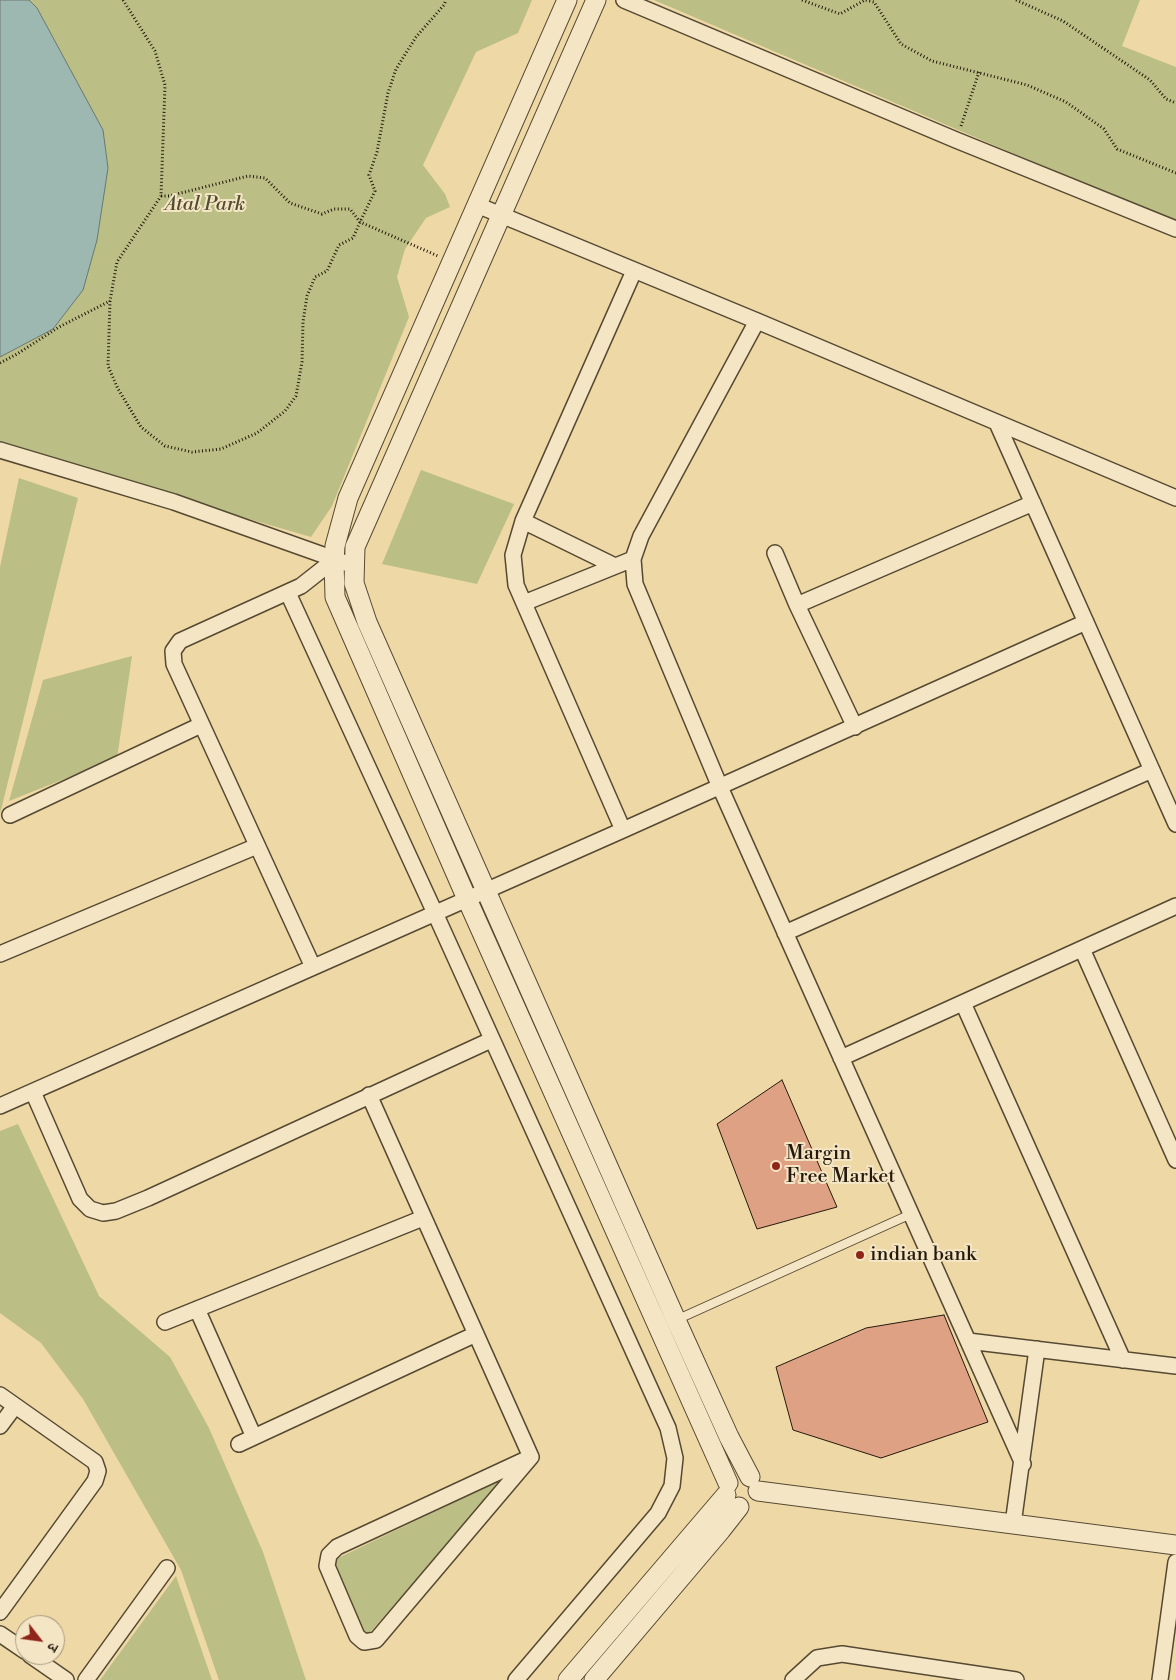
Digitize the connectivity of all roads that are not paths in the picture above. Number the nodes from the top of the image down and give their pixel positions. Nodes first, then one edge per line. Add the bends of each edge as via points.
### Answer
1 (567, 0) edge
2 (596, 0) edge
3 (624, 0) edge
4 (477, 205) junction
5 (502, 216) junction
6 (1176, 229) edge
7 (634, 271) junction
8 (757, 321) junction
9 (997, 423) junction
10 (0, 450) edge
11 (1176, 498) edge
12 (1033, 503) junction
13 (524, 521) junction
14 (775, 553) dead end
15 (633, 559) junction
16 (334, 560) junction
17 (354, 566) junction
18 (615, 566) junction
19 (288, 592) junction
20 (524, 603) junction
21 (797, 605) junction
22 (1086, 622) junction
23 (201, 725) junction
24 (854, 726) junction
25 (1152, 770) junction
26 (720, 787) junction
27 (10, 815) dead end
28 (1176, 824) edge
29 (623, 830) junction
30 (257, 846) junction
31 (487, 890) junction
32 (466, 899) junction
33 (1176, 906) edge
34 (435, 913) junction
35 (785, 933) junction
36 (1082, 949) junction
37 (0, 954) edge
38 (313, 967) junction
39 (963, 1003) junction
40 (542, 1016) junction
41 (523, 1024) junction
42 (491, 1040) junction
43 (841, 1058) junction
44 (33, 1092) junction
45 (369, 1096) junction
46 (0, 1106) edge
47 (1176, 1160) edge
48 (911, 1214) junction
49 (424, 1218) junction
50 (197, 1309) junction
51 (676, 1320) junction
52 (165, 1322) dead end
53 (658, 1327) junction
54 (476, 1334) junction
55 (968, 1341) junction
56 (1037, 1349) junction
57 (1123, 1360) junction
58 (1176, 1366) edge
59 (0, 1395) edge
60 (15, 1406) junction
61 (0, 1426) edge
62 (254, 1436) junction
63 (239, 1444) dead end
64 (531, 1457) junction
65 (1023, 1464) junction
66 (754, 1484) junction
67 (731, 1495) junction
68 (1013, 1524) junction
69 (1176, 1545) edge
70 (1176, 1562) edge
71 (167, 1568) dead end
72 (0, 1612) edge
73 (0, 1634) edge
74 (15, 1644) edge
75 (44, 1665) edge
76 (66, 1680) edge
77 (86, 1680) edge
78 (516, 1680) edge
79 (568, 1680) edge
80 (594, 1680) edge
81 (793, 1680) edge
82 (1016, 1680) edge
83 (1160, 1680) edge

1 - 4 street
2 - 5 street
3 - 6 street
4 - 5 street
4 - 16 street via 348,498
5 - 7 street
5 - 17 street via 355,548
7 - 8 street
7 - 13 street
8 - 9 street
8 - 15 street via 641,536
9 - 11 street
9 - 12 street
10 - 16 street via 174,502
12 - 21 street
12 - 22 street
13 - 18 street
13 - 20 street via 513,556 516,585
14 - 21 street
15 - 18 street
15 - 26 street via 636,584
16 - 17 street
16 - 19 street
16 - 32 street via 335,597
17 - 31 street via 354,583 368,622
18 - 20 street
19 - 23 street via 180,641 173,651 174,664
19 - 34 street
20 - 29 street
21 - 24 street
22 - 24 street
22 - 25 street
23 - 27 street
23 - 30 street
24 - 26 street
25 - 28 street
25 - 35 street
26 - 29 street
26 - 35 street
29 - 31 street
30 - 37 street
30 - 38 street
31 - 32 street
31 - 40 street
32 - 34 street
32 - 41 street
33 - 36 street
34 - 38 street
34 - 42 street
35 - 43 street
36 - 39 street
36 - 47 street
38 - 44 street
39 - 43 street
39 - 57 street
40 - 41 street
40 - 51 street
41 - 53 street
42 - 45 street
42 - 78 street via 668,1428 675,1458 672,1486 658,1513
43 - 48 street
44 - 45 street via 80,1199 90,1209 103,1213 148,1198
44 - 46 street
45 - 49 street
48 - 51 lane
48 - 55 street
49 - 50 street
49 - 54 street
50 - 52 street
50 - 62 street
51 - 53 lane
51 - 66 street
53 - 67 street
54 - 62 street
54 - 64 street
55 - 56 street
55 - 65 street
56 - 57 street
56 - 65 street
57 - 58 street
59 - 60 street
60 - 61 street
60 - 72 street via 94,1462 98,1471 95,1481
62 - 63 street
64 - 64 street via 337,1547 329,1555 327,1566 356,1636 364,1642 376,1640
65 - 68 street
66 - 67 street via 744,1475 738,1475
66 - 67 street via 756,1499 751,1505 746,1507
66 - 68 street
67 - 79 street
67 - 80 street via 721,1530
68 - 69 street
70 - 83 street
71 - 77 street
73 - 74 street
75 - 76 street
81 - 82 street via 817,1658 842,1654

